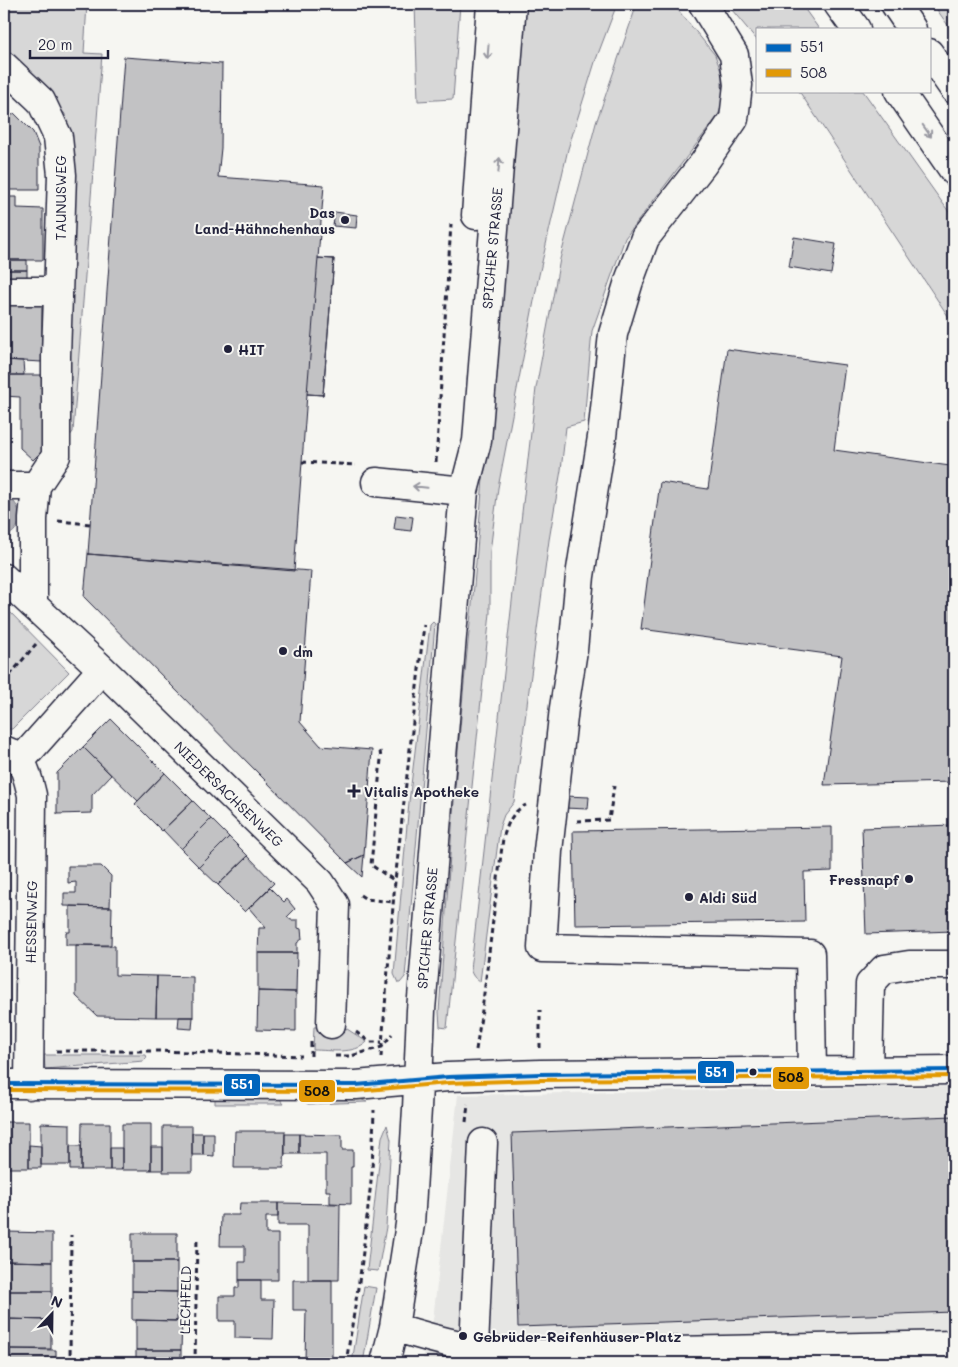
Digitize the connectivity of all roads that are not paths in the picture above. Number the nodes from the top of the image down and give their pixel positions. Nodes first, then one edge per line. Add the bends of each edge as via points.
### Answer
1 (491, 4) edge
2 (512, 4) edge
3 (703, 4) edge
4 (838, 4) edge
5 (895, 4) edge
6 (855, 28) edge
7 (911, 28) edge
8 (930, 54) edge
9 (4, 66) edge
10 (954, 89) edge
11 (900, 92) edge
12 (954, 171) edge
13 (4, 291) edge
14 (58, 291) junction
15 (366, 474) road end
16 (4, 486) edge
17 (36, 486) junction
18 (464, 491) junction
19 (4, 578) edge
20 (33, 605) junction
21 (102, 669) junction
22 (12, 755) edge
23 (954, 965) edge
24 (331, 1024) dead end
25 (868, 1070) junction
26 (954, 1070) edge
27 (812, 1071) junction
28 (418, 1080) junction
29 (16, 1085) edge
30 (483, 1143) road end
31 (394, 1327) junction
32 (954, 1345) edge
33 (458, 1351) edge
34 (531, 1358) edge
35 (385, 1363) edge

1 -> 18 main road, SPICHER STRASSE via 460,440
18 -> 2 main road, SPICHER STRASSE via 477,440
3 - 27 main road via 734,54 738,85 734,119 644,238 613,334 564,708 548,851 542,948 810,954
4 - 6 main road
5 - 7 main road
8 - 10 main road
9 - 14 main road, TAUNUSWEG via 41,102 58,137 62,175
11 -> 12 main road
13 - 14 main road
14 - 17 main road, TAUNUSWEG via 56,456
18 -> 15 main road via 435,489
16 - 17 main road
17 - 20 main road
18 - 28 main road, SPICHER STRASSE
19 - 20 main road, NIEDERSACHSENWEG
20 - 21 main road, NIEDERSACHSENWEG
21 - 22 main road, HESSENWEG
21 - 24 main road, NIEDERSACHSENWEG via 320,882 335,905
22 - 29 main road, HESSENWEG via 27,776 32,795 29,1051
23 - 25 main road via 909,965 884,969 870,984
25 - 26 main road
25 - 27 main road
27 - 28 main road via 540,1074
28 - 29 main road via 356,1085
28 - 31 main road, SPICHER STRASSE via 410,1224
30 - 33 main road
31 - 33 main road
31 - 35 main road, SPICHER STRASSE
32 - 34 main road
33 - 34 main road via 499,1352

